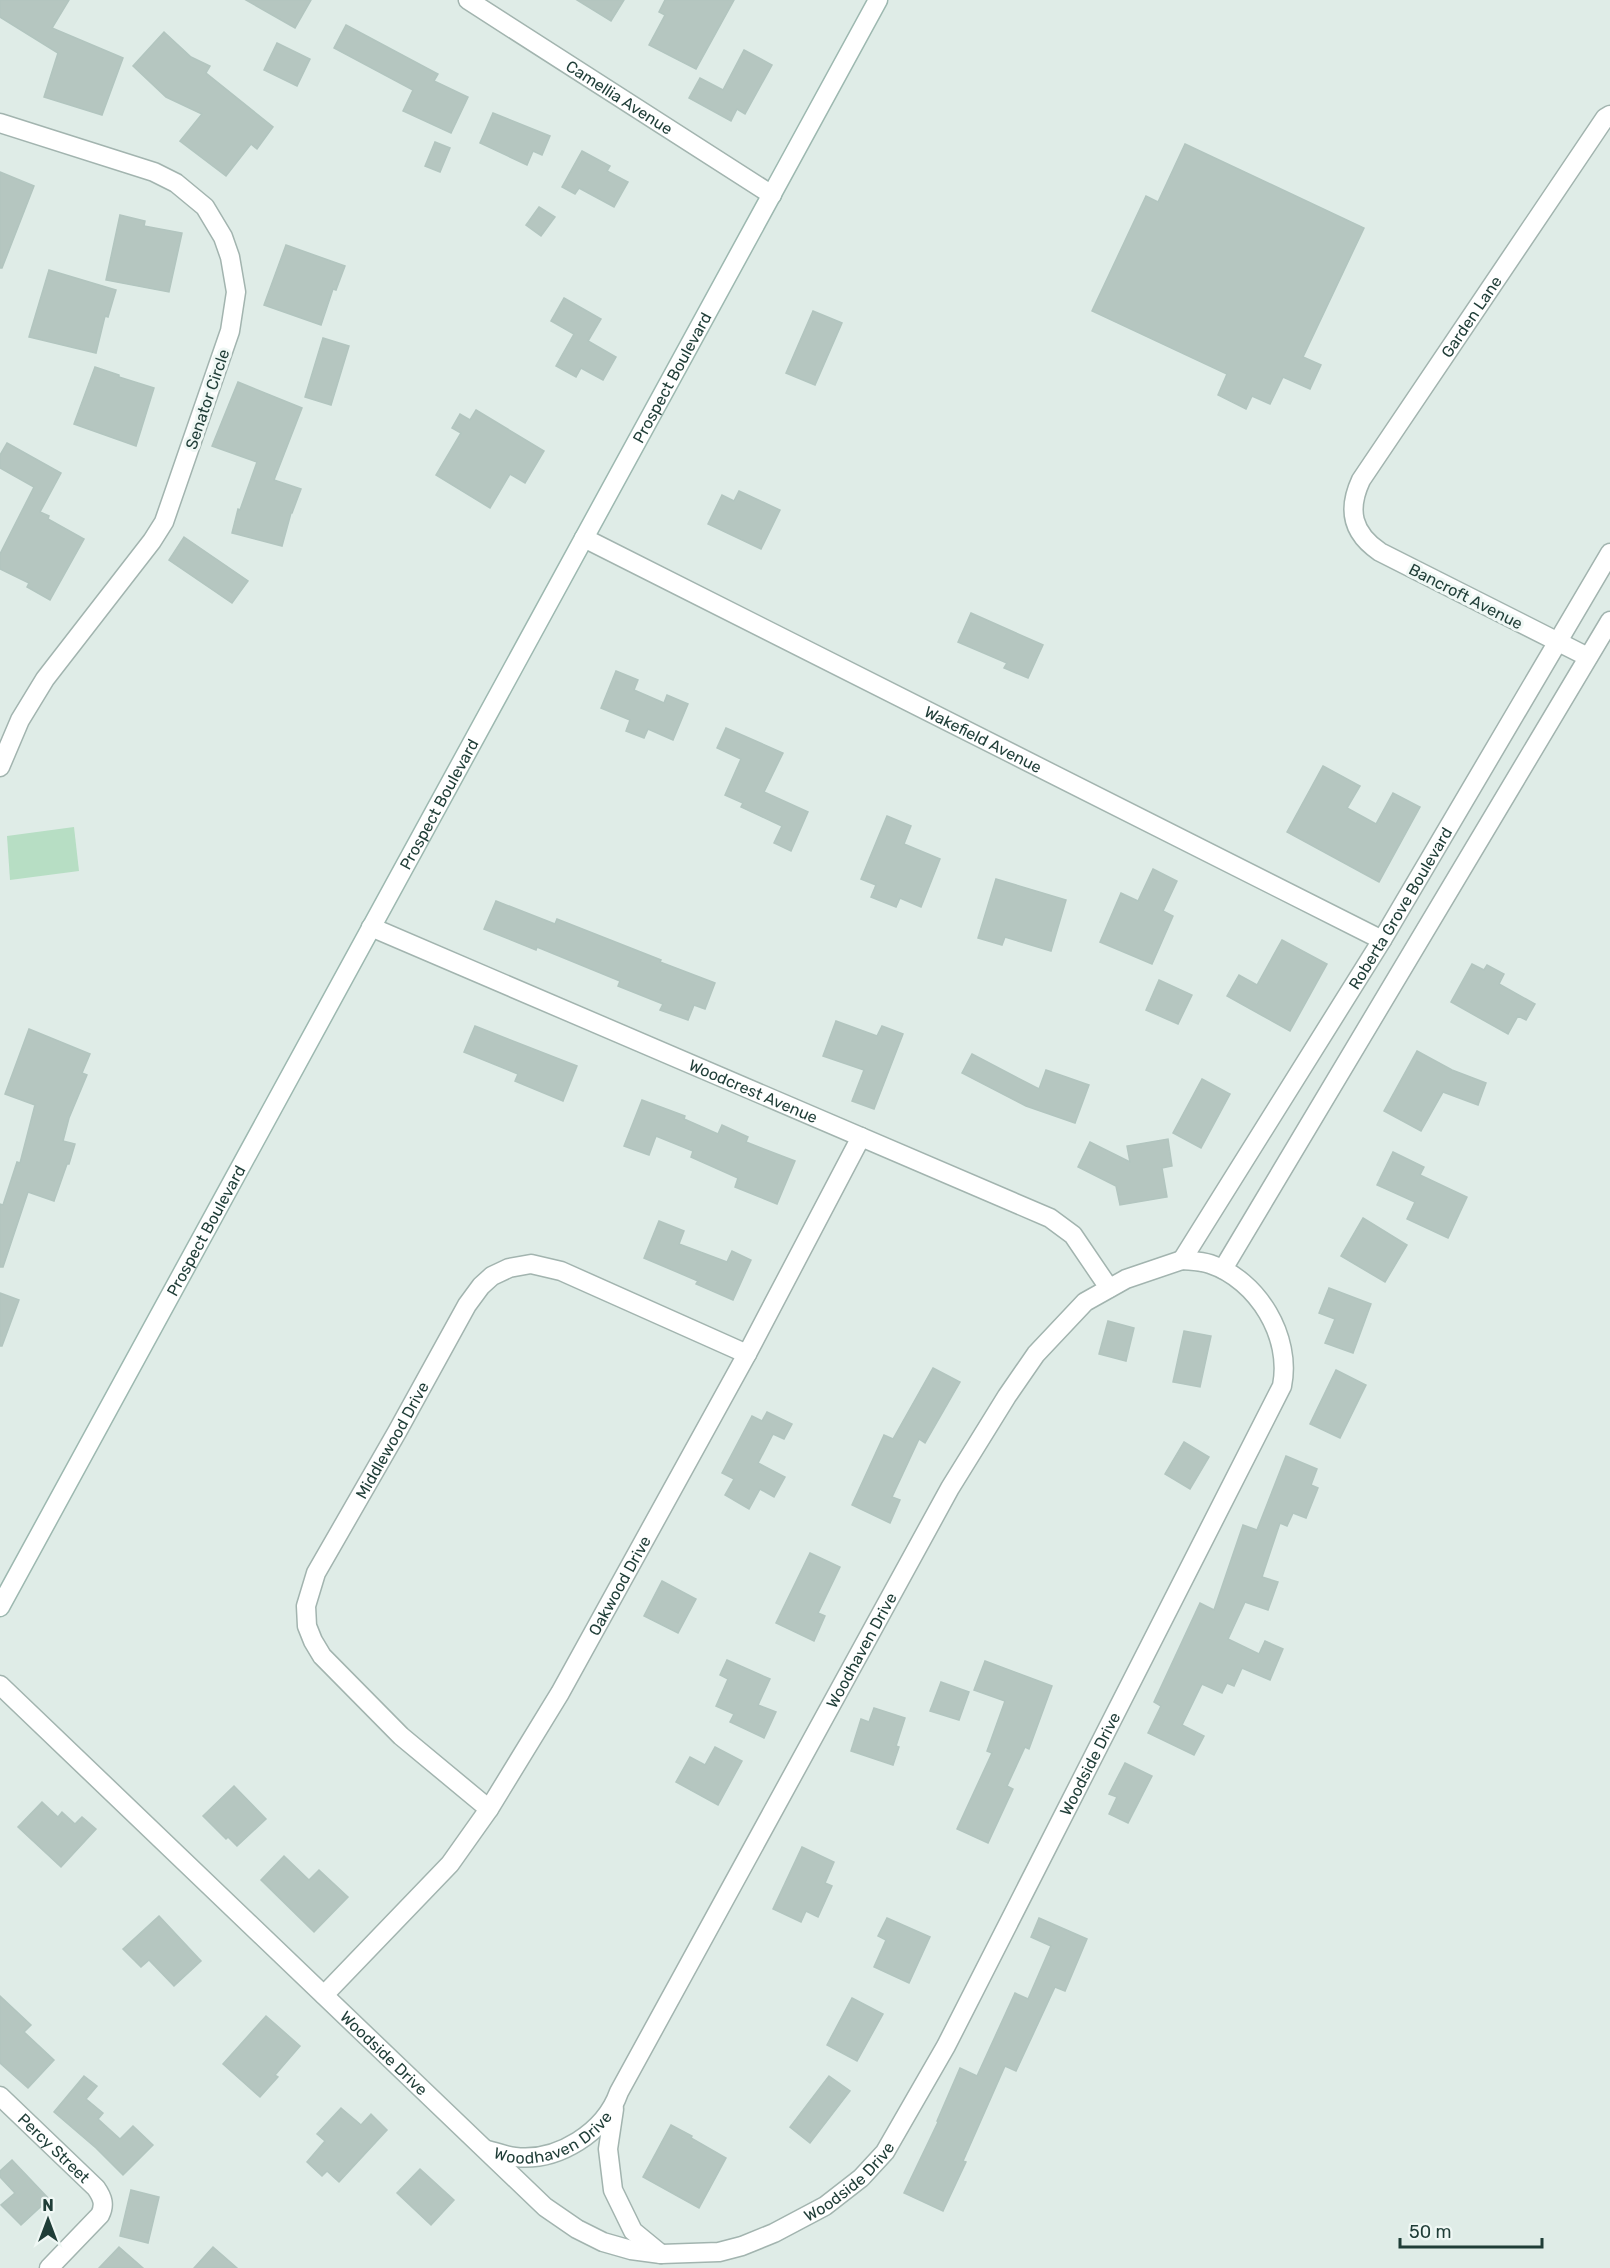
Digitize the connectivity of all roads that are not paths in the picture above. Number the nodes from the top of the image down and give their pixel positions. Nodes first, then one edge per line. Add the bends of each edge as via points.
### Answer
1 (468, 0) edge
2 (878, 0) edge
3 (1607, 116) edge
4 (0, 123) edge
5 (772, 195) junction
6 (1355, 521) joint
7 (584, 538) junction
8 (1610, 553) edge
9 (1610, 621) edge
10 (1557, 642) junction
11 (1588, 657) junction
12 (0, 767) edge
13 (371, 927) junction
14 (1382, 940) junction
15 (861, 1137) junction
16 (1182, 1260) junction
17 (1223, 1269) junction
18 (1109, 1288) junction
19 (747, 1354) junction
20 (0, 1607) edge
21 (0, 1685) edge
22 (489, 1809) junction
23 (324, 1995) junction
24 (0, 2096) edge
25 (614, 2107) junction
26 (485, 2150) junction
27 (661, 2254) junction
28 (720, 2260) edge
29 (49, 2268) edge

1 - 5 street, Camellia Avenue
2 - 5 street, Prospect Boulevard
3 - 6 street, Garden Lane via 1361,480 1354,494
4 - 12 street, Senator Circle via 154,172 176,183 205,207 223,237 236,292 230,331 164,522 45,679 20,720
5 - 7 street, Prospect Boulevard
6 - 10 street, Bancroft Avenue via 1365,542 1380,552
7 - 13 street, Prospect Boulevard
7 - 14 street, Wakefield Avenue
8 - 10 street, Roberta Grove Boulevard
9 - 11 street, Roberta Grove Boulevard
10 - 11 street, Bancroft Avenue
10 - 14 street, Roberta Grove Boulevard
11 - 17 street, Roberta Grove Boulevard
13 - 15 street, Woodcrest Avenue
13 - 20 street, Prospect Boulevard
14 - 16 street, Roberta Grove Boulevard
15 - 18 street, Woodcrest Avenue via 1050,1218 1073,1235
15 - 19 street, Oakwood Drive
16 - 17 street, Woodside Drive
16 - 18 street, Woodhaven Drive
17 - 28 street, Woodside Drive via 1239,1280 1270,1315 1279,1336 1285,1372 1282,1386 946,2046 885,2152 861,2178 825,2206
18 - 25 street, Woodhaven Drive via 1085,1302 1035,1354 950,1488
19 - 22 street, Oakwood Drive via 560,1693
19 - 22 street, Middlewood Drive via 561,1271 531,1264 492,1276 467,1305 316,1573 306,1606 307,1626 322,1656 401,1736
21 - 23 street, Woodside Drive
22 - 23 street, Oakwood Drive via 450,1864
23 - 26 street, Woodside Drive
24 - 29 street, Percy Street via 102,2196 100,2215
25 - 26 street, Woodhaven Drive via 585,2137 550,2155 516,2157
25 - 27 street, Woodhaven Drive via 608,2149 613,2190 633,2230
26 - 27 street, Woodside Drive via 545,2207 577,2229 603,2242
27 - 28 street, Woodside Drive

